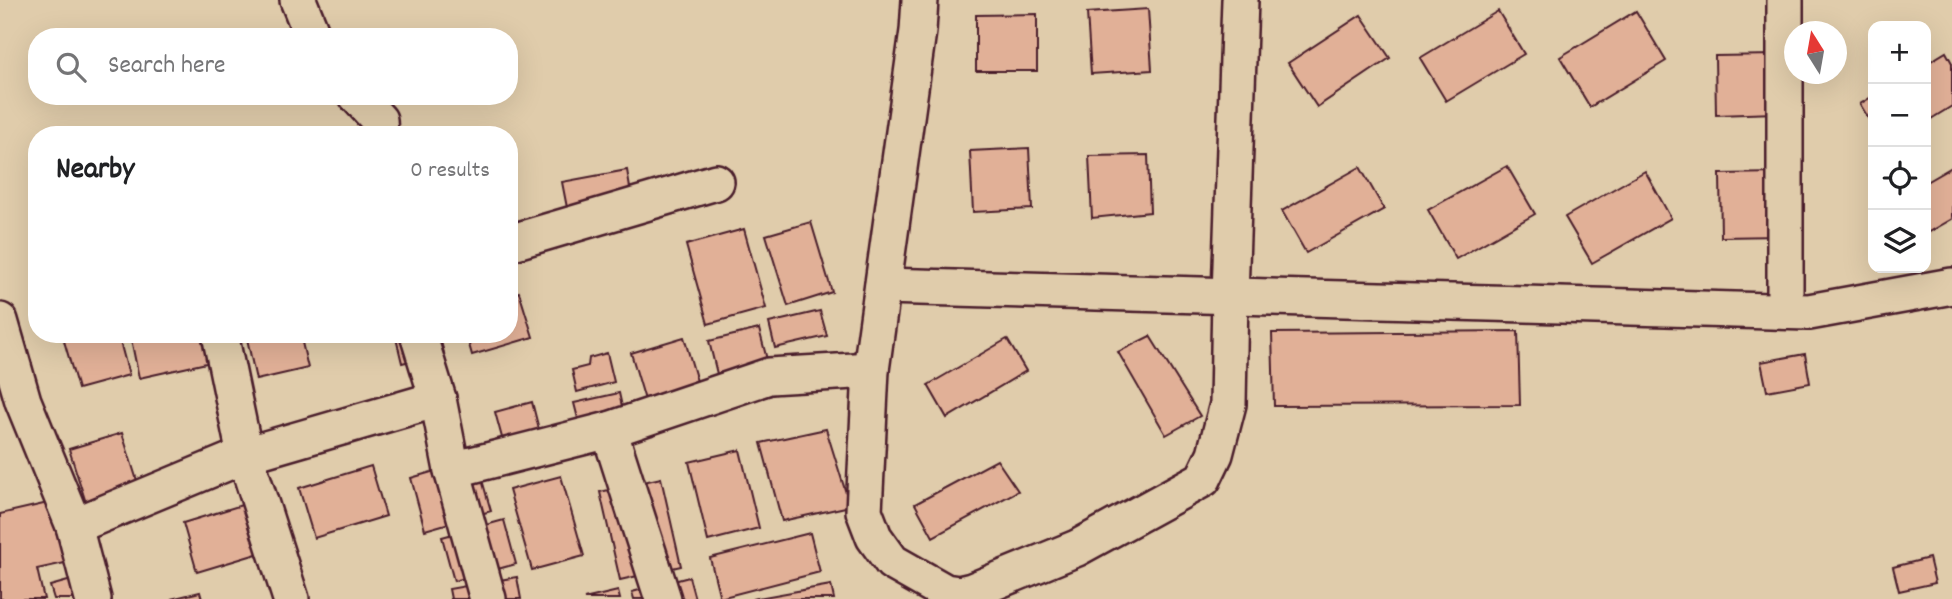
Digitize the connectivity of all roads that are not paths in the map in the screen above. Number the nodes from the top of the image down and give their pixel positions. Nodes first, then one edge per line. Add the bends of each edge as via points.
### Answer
1 (298, 0) edge
2 (920, 0) edge
3 (1240, 0) edge
4 (1785, 0) edge
5 (309, 28) edge
6 (366, 105) edge
7 (379, 126) edge
8 (716, 183) dead end
9 (518, 240) edge
10 (883, 286) junction
11 (1952, 286) edge
12 (1230, 295) junction
13 (1786, 311) junction
14 (0, 321) edge
15 (222, 343) edge
16 (421, 343) edge
17 (871, 370) junction
18 (438, 398) junction
19 (12, 404) edge
20 (609, 430) junction
21 (245, 456) junction
22 (452, 470) junction
23 (74, 526) junction
24 (93, 599) edge
25 (292, 599) edge
26 (488, 599) edge
27 (663, 599) edge

1 - 5 street
2 - 10 street
3 - 12 street
4 - 13 street
6 - 7 street
8 - 9 street
10 - 12 street
10 - 17 street
11 - 13 street via 1809,312
12 - 13 street
12 - 17 street via 1228,404 1203,479 1077,548 959,594 945,592 892,562 873,537 864,511
14 - 19 street
15 - 21 street
16 - 18 street
17 - 20 street via 769,376
18 - 21 street
18 - 22 street
19 - 23 street
20 - 22 street
20 - 27 street
21 - 23 street
21 - 25 street
22 - 26 street
23 - 24 street

